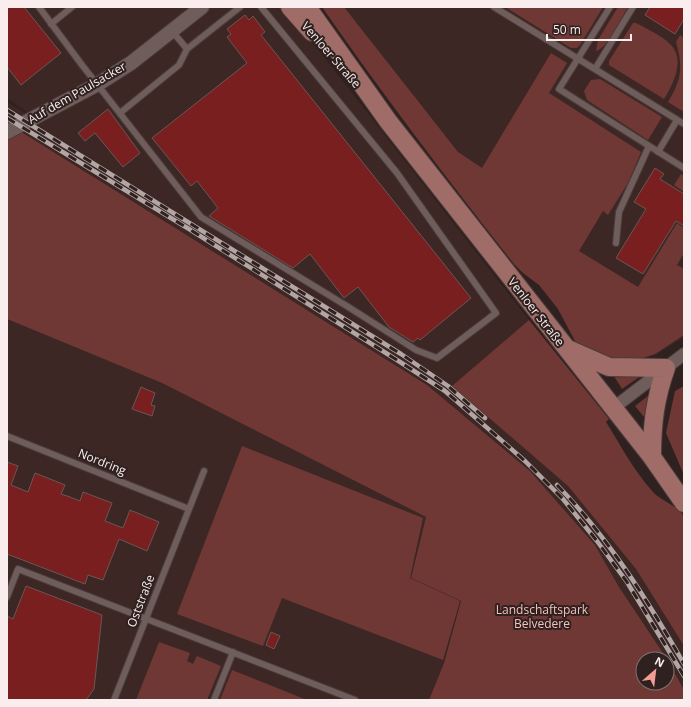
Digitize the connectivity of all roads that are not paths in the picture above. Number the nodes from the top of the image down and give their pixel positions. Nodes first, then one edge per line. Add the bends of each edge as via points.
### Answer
1 (39, 7) edge
2 (72, 7) edge
3 (202, 7) edge
4 (240, 7) edge
5 (261, 7) edge
6 (290, 7) edge
7 (307, 7) edge
8 (494, 7) edge
9 (610, 7) edge
10 (633, 7) edge
11 (51, 24) junction
12 (172, 30) junction
13 (187, 49) junction
14 (578, 59) junction
15 (595, 69) junction
16 (98, 84) junction
17 (120, 113) junction
18 (677, 120) junction
19 (388, 121) junction
20 (684, 124) edge
21 (7, 132) edge
22 (649, 146) junction
23 (658, 152) junction
24 (684, 168) edge
25 (616, 243) dead end
26 (564, 346) junction
27 (684, 354) edge
28 (666, 368) junction
29 (612, 409) junction
30 (7, 436) edge
31 (652, 457) junction
32 (204, 471) dead end
33 (684, 503) edge
34 (189, 509) junction
35 (7, 598) edge
36 (146, 618) junction
37 (233, 652) junction
38 (114, 700) edge
39 (214, 700) edge
40 (355, 700) edge

1 - 11 lane
2 - 11 lane
3 - 12 street, Auf dem Paulsacker
4 - 13 lane
5 - 17 lane via 397,173 496,313 437,358 416,350 201,217
6 - 19 main road, Venloer Straße
7 - 19 main road, Venloer Straße
8 - 14 lane
9 - 14 lane
10 - 15 lane
11 - 16 lane
12 - 13 lane
12 - 16 street, Auf dem Paulsacker via 131,63
13 - 17 lane via 179,65
14 - 15 lane
14 - 22 lane via 558,89
15 - 18 lane
16 - 17 lane
16 - 21 street, Auf dem Paulsacker
18 - 20 lane
18 - 23 lane
19 - 26 main road, Venloer Straße
22 - 23 lane
22 - 25 lane via 619,212
23 - 24 lane
26 - 28 main road via 609,367
26 - 29 main road, Venloer Straße
27 - 28 street
28 - 29 street
28 - 31 main road via 653,416
29 - 31 main road, Venloer Straße
30 - 34 lane, Nordring
31 - 33 main road, Venloer Straße
32 - 34 lane, Oststraße
34 - 36 lane, Oststraße
35 - 36 lane via 18,569
36 - 37 lane
36 - 38 lane, Oststraße
37 - 39 lane
37 - 40 lane

